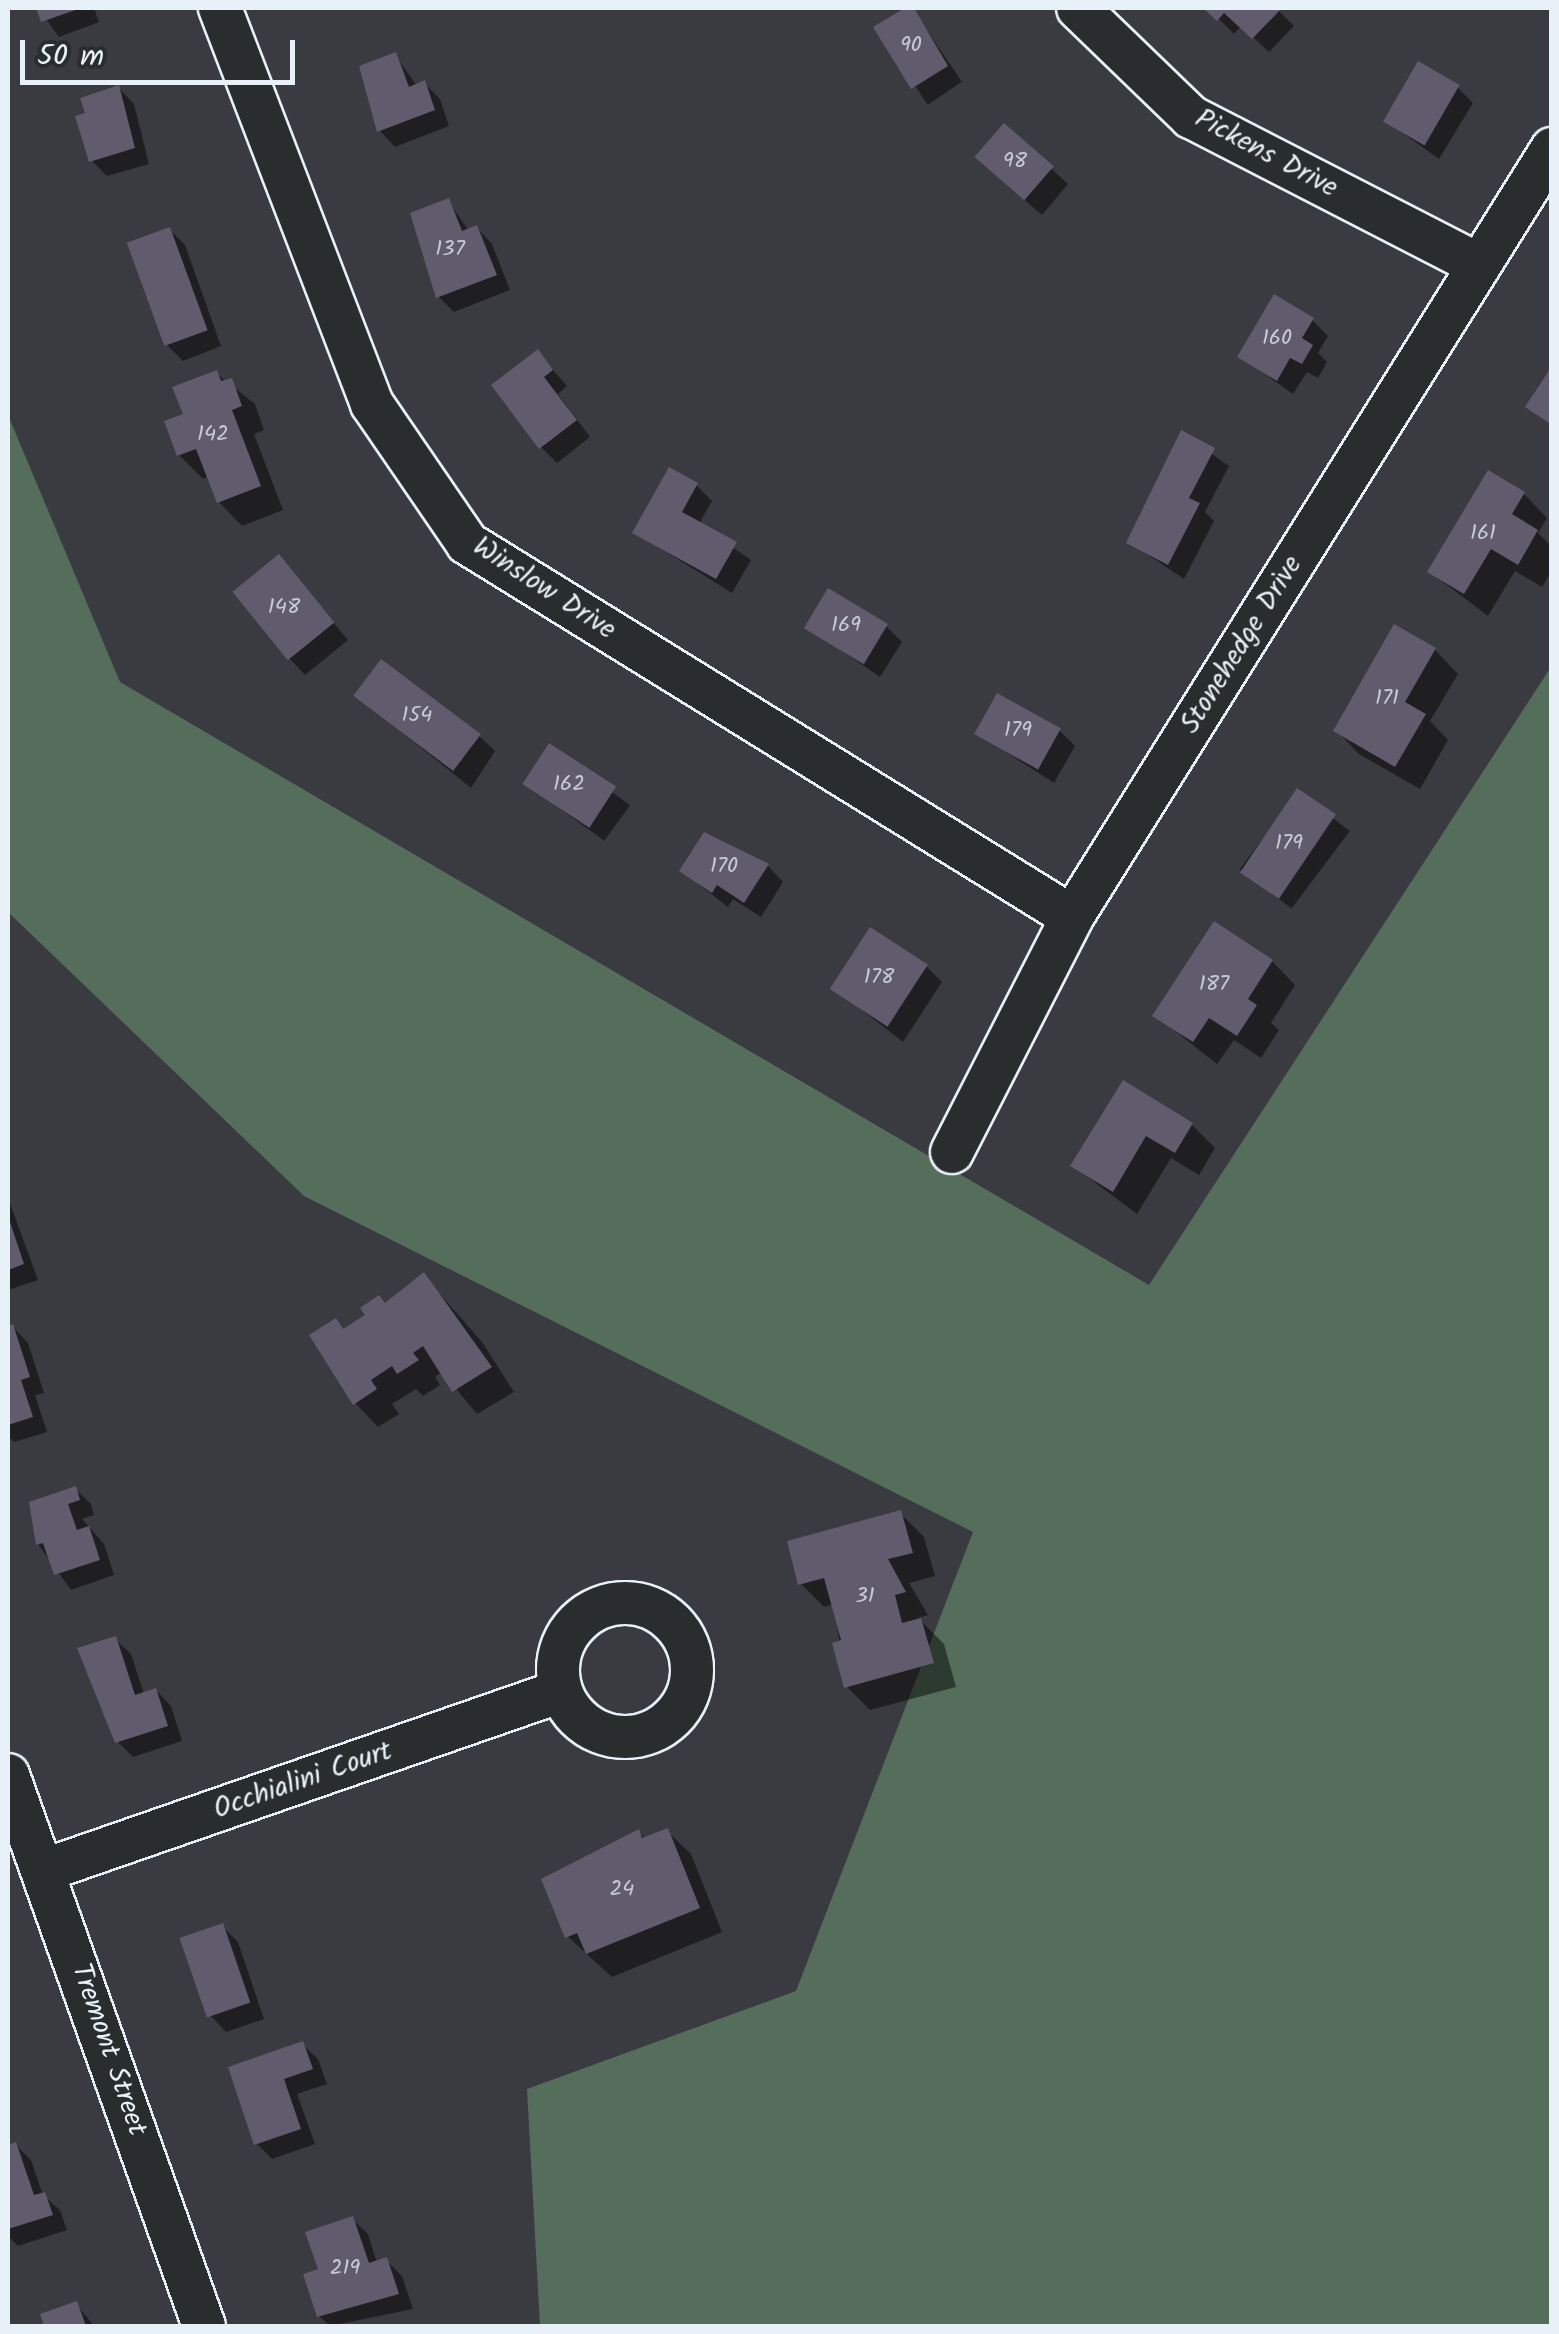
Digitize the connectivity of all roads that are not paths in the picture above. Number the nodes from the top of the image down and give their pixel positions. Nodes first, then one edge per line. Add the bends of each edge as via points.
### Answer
1 (220, 8) edge
2 (1078, 8) edge
3 (1552, 149) edge
4 (1480, 265) junction
5 (1072, 917) junction
6 (952, 1152) dead end
7 (561, 1692) dead end
8 (8, 1775) edge
9 (45, 1870) junction
10 (204, 2326) edge

1 - 5 street, Winslow Drive via 372,404 467,543
2 - 4 street, Pickens Drive via 1192,117
3 - 4 street, Stonehedge Drive
4 - 5 street, Stonehedge Drive
5 - 6 street, Stonehedge Drive
7 - 9 street, Occhialini Court
8 - 9 street, Tremont Street
9 - 10 street, Tremont Street

